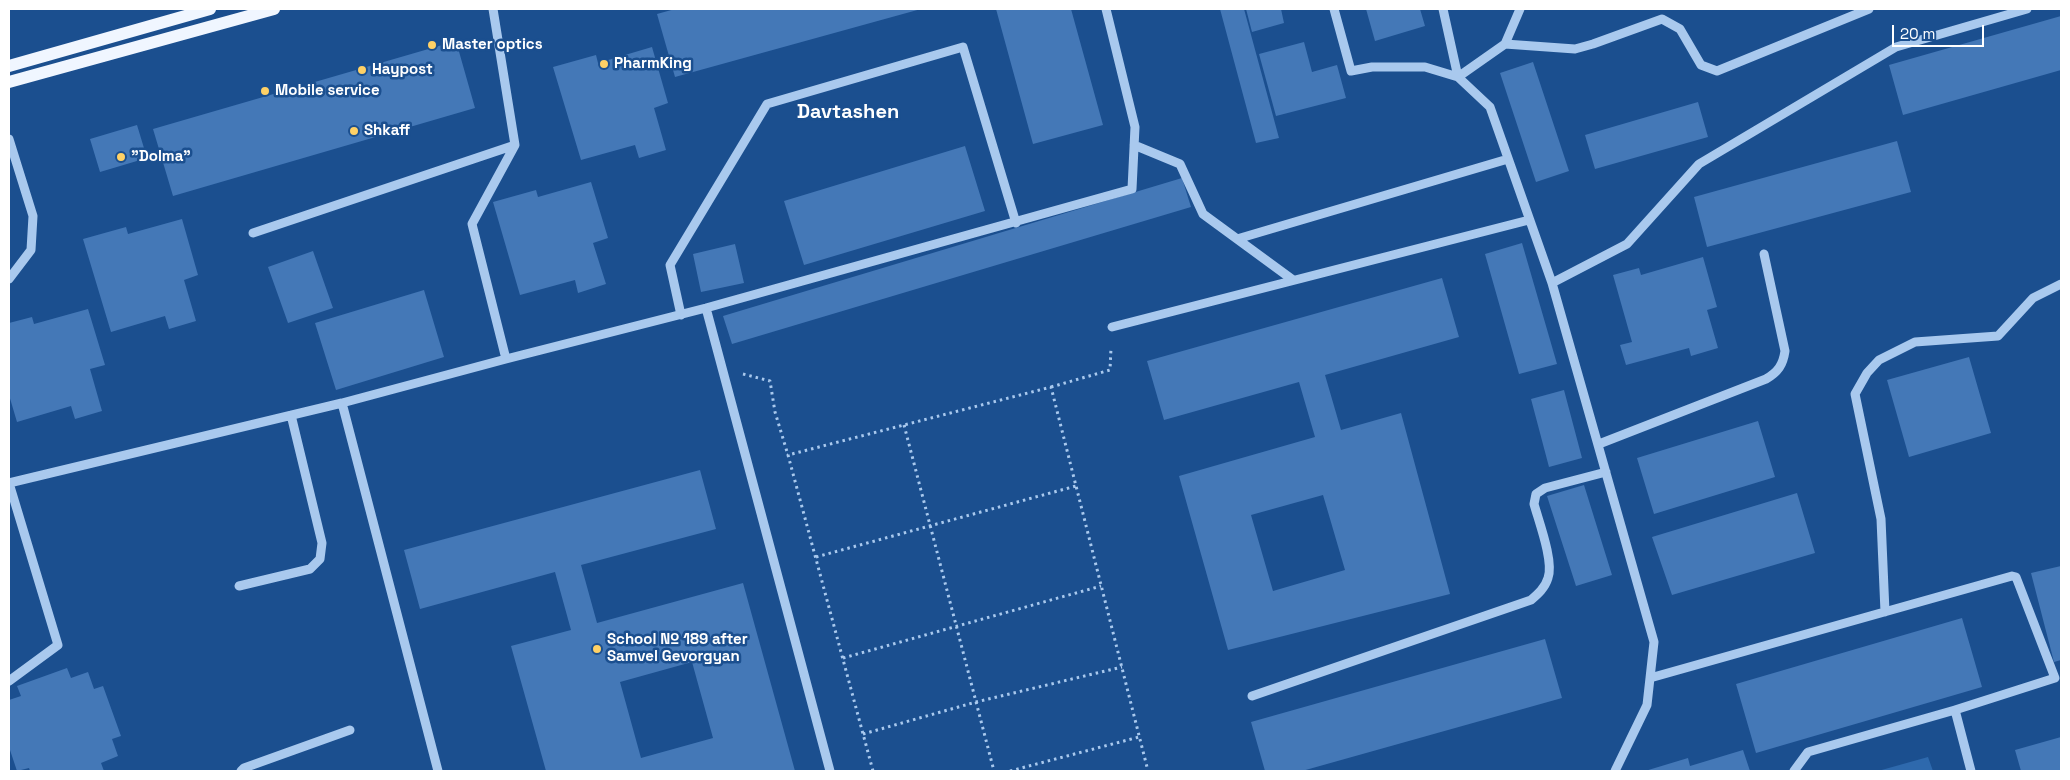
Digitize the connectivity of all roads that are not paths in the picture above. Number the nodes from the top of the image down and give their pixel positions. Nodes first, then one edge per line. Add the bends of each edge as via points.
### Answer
1 (210, 9) edge
2 (274, 9) edge
3 (493, 9) edge
4 (1106, 9) edge
5 (1334, 9) edge
6 (1443, 9) edge
7 (1520, 9) edge
8 (1870, 9) edge
9 (2028, 9) edge
10 (1505, 44) junction
11 (9, 66) edge
12 (1458, 77) junction
13 (9, 82) edge
14 (9, 139) edge
15 (515, 145) junction
16 (1134, 145) junction
17 (1508, 159) junction
18 (1529, 220) junction
19 (1016, 223) junction
20 (253, 233) dead end
21 (1237, 239) junction
22 (1764, 254) dead end
23 (9, 279) edge
24 (1293, 280) junction
25 (1552, 283) junction
26 (2061, 284) edge
27 (706, 308) junction
28 (681, 314) junction
29 (1112, 327) road end
30 (506, 358) junction
31 (342, 403) junction
32 (291, 416) junction
33 (1599, 444) junction
34 (1606, 472) junction
35 (9, 483) edge
36 (239, 586) dead end
37 (1885, 612) junction
38 (1650, 678) junction
39 (2055, 678) junction
40 (9, 680) edge
41 (2061, 686) edge
42 (1252, 696) dead end
43 (1955, 710) junction
44 (350, 730) dead end
45 (240, 771) edge
46 (438, 771) edge
47 (830, 771) edge
48 (1615, 771) edge
49 (1794, 771) edge
50 (1971, 771) edge

1 - 11 main road
2 - 13 main road
3 - 15 lane
4 - 16 lane via 1136,127
5 - 12 lane via 1351,71 1372,67 1425,67
6 - 12 lane
7 - 10 lane
8 - 10 lane via 1717,71 1701,65 1680,29 1662,19 1575,49
9 - 25 lane via 1896,47 1699,164 1627,244
10 - 12 lane
12 - 17 lane via 1490,107
14 - 23 lane via 33,216 31,250
15 - 20 lane
15 - 30 lane via 472,224
16 - 19 lane via 1132,189
16 - 21 lane via 1180,164 1203,214
17 - 18 lane
17 - 21 lane
18 - 24 lane
18 - 25 lane
19 - 27 lane
19 - 28 lane via 963,47 767,104 670,265
21 - 24 lane
22 - 33 lane via 1785,351 1784,362 1775,373
24 - 29 lane
25 - 33 lane
26 - 37 lane via 2033,298 1998,336 1914,342 1879,360 1855,394 1881,519
27 - 28 lane
27 - 47 lane
28 - 30 lane
30 - 31 lane
31 - 32 lane
31 - 46 lane
32 - 35 lane
32 - 36 lane via 322,543 320,559 310,569
33 - 34 lane
34 - 38 lane via 1654,642
34 - 42 lane via 1545,488 1536,494 1534,504 1550,566 1549,578 1531,600
35 - 40 lane via 58,645
37 - 38 lane
37 - 39 lane via 2016,577
38 - 48 lane via 1647,704
39 - 41 lane
39 - 43 lane
43 - 49 lane via 1808,752
43 - 50 lane
44 - 45 lane

